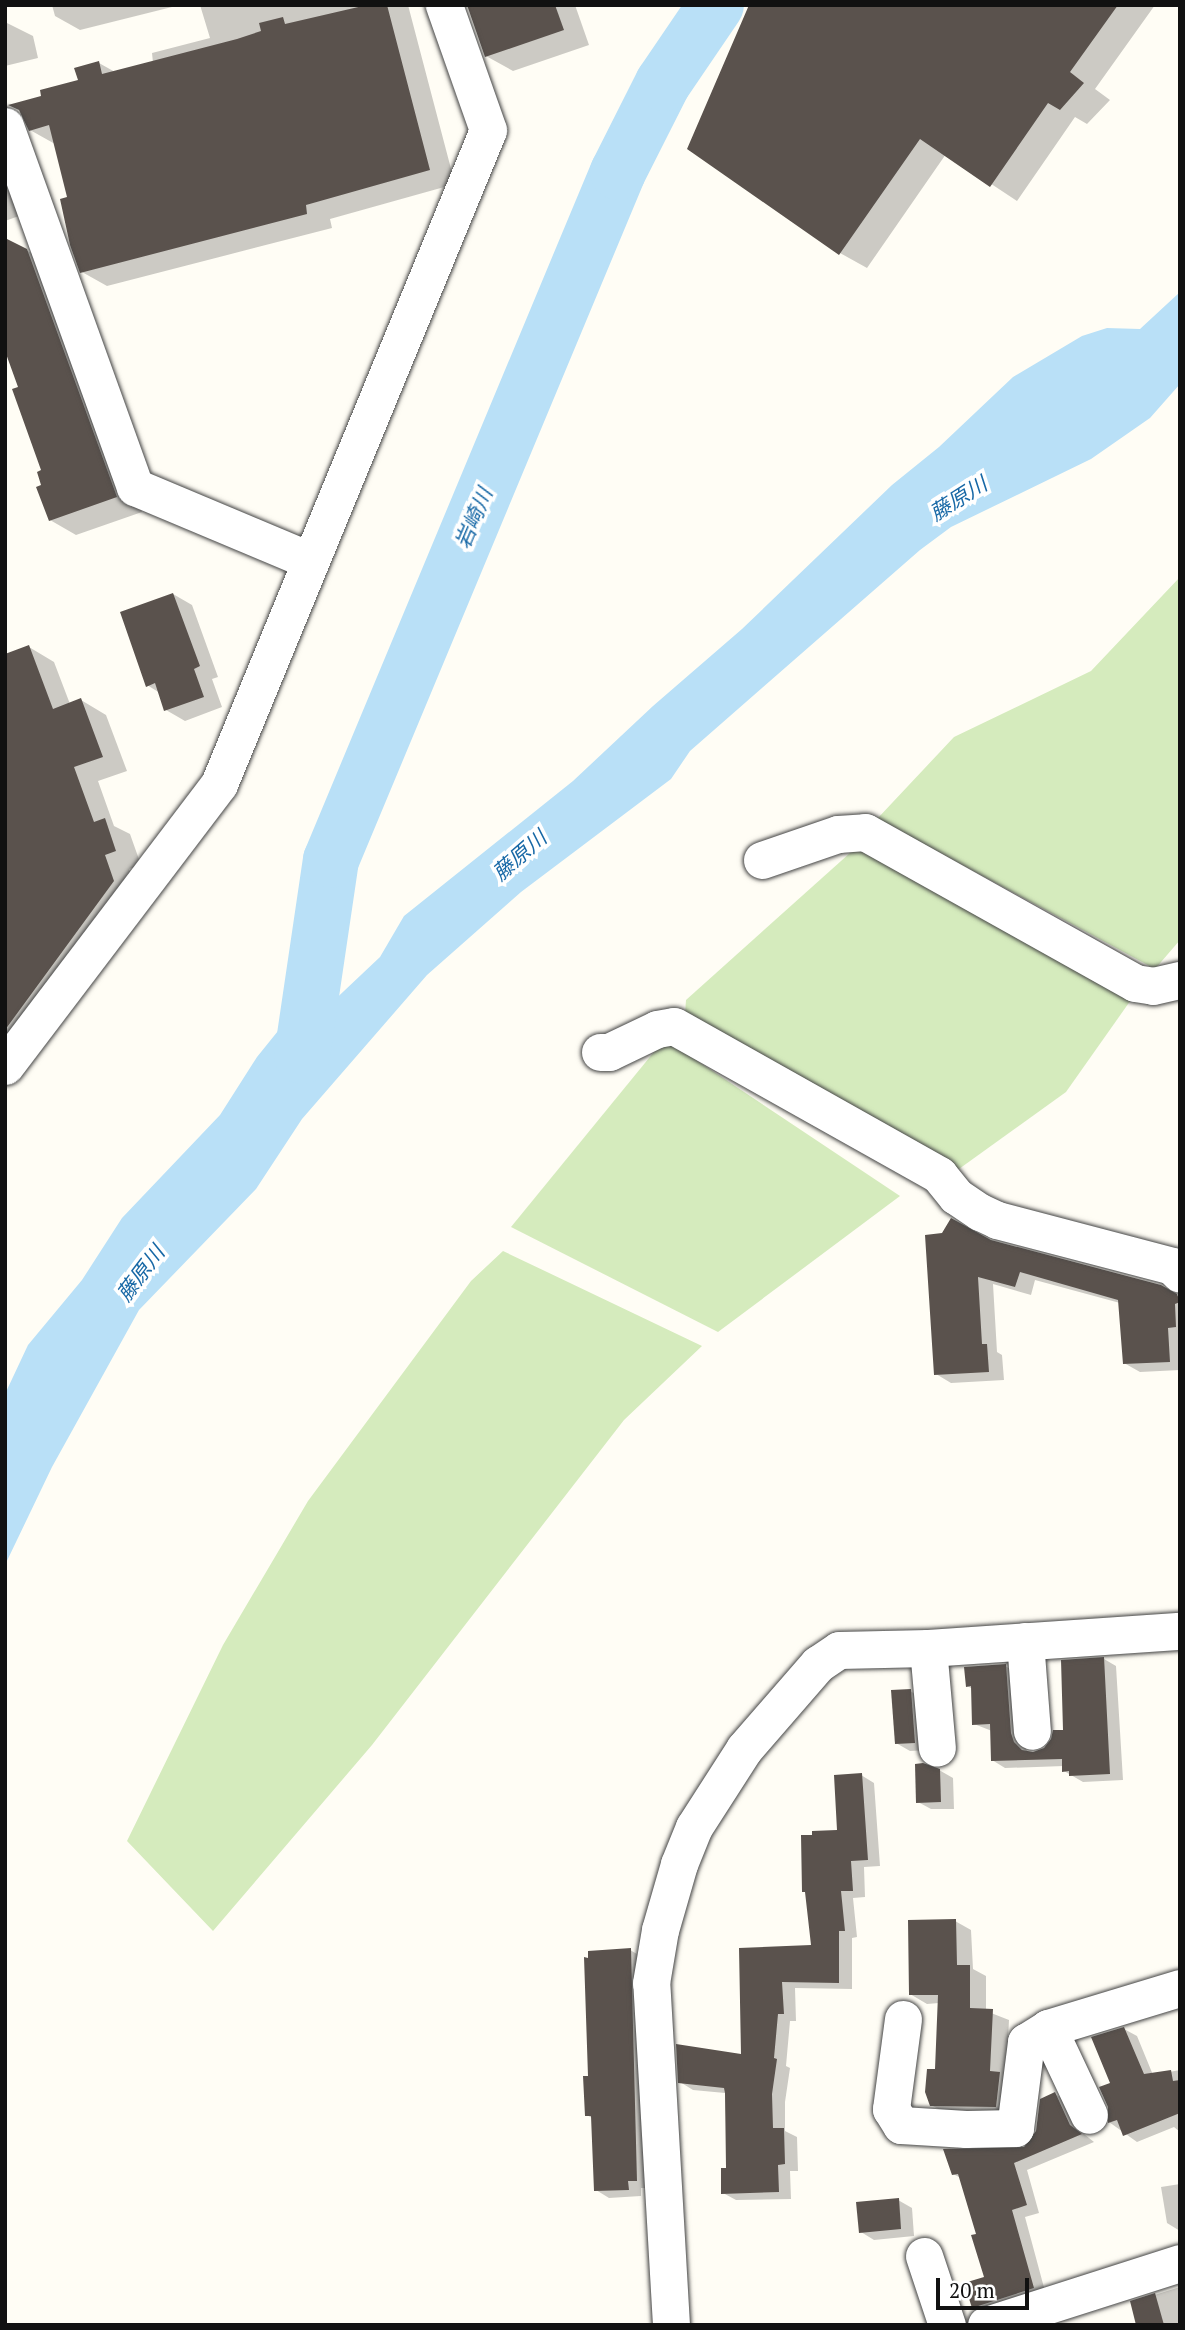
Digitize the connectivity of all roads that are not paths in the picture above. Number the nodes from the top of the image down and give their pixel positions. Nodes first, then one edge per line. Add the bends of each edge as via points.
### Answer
1 (444, 5) edge
2 (5, 126) edge
3 (309, 559) junction
4 (762, 860) dead end
5 (1180, 980) edge
6 (600, 1052) dead end
7 (5, 1066) edge
8 (1180, 1274) edge
9 (1180, 1631) edge
10 (1025, 1641) junction
11 (928, 1648) junction
12 (1032, 1731) dead end
13 (937, 1748) dead end
14 (1180, 1988) edge
15 (904, 2019) dead end
16 (1048, 2028) junction
17 (1090, 2115) dead end
18 (924, 2256) dead end
19 (1180, 2263) edge
20 (671, 2325) edge
21 (947, 2325) edge
22 (986, 2325) edge

1 - 3 street via 488,130
2 - 3 street via 135,487
3 - 7 street via 219,784
4 - 5 street via 838,834 865,832 1135,983 1153,986
6 - 8 street via 674,1026 939,1175 956,1196 980,1212 1172,1266
9 - 10 street
10 - 11 street
10 - 12 street
11 - 13 street
11 - 20 street via 845,1648 829,1654 744,1749 694,1827 679,1864 660,1930 650,2003
14 - 16 street
15 - 16 street via 891,2109 901,2125 1015,2128 1026,2042
16 - 17 street
18 - 21 street
19 - 22 street

